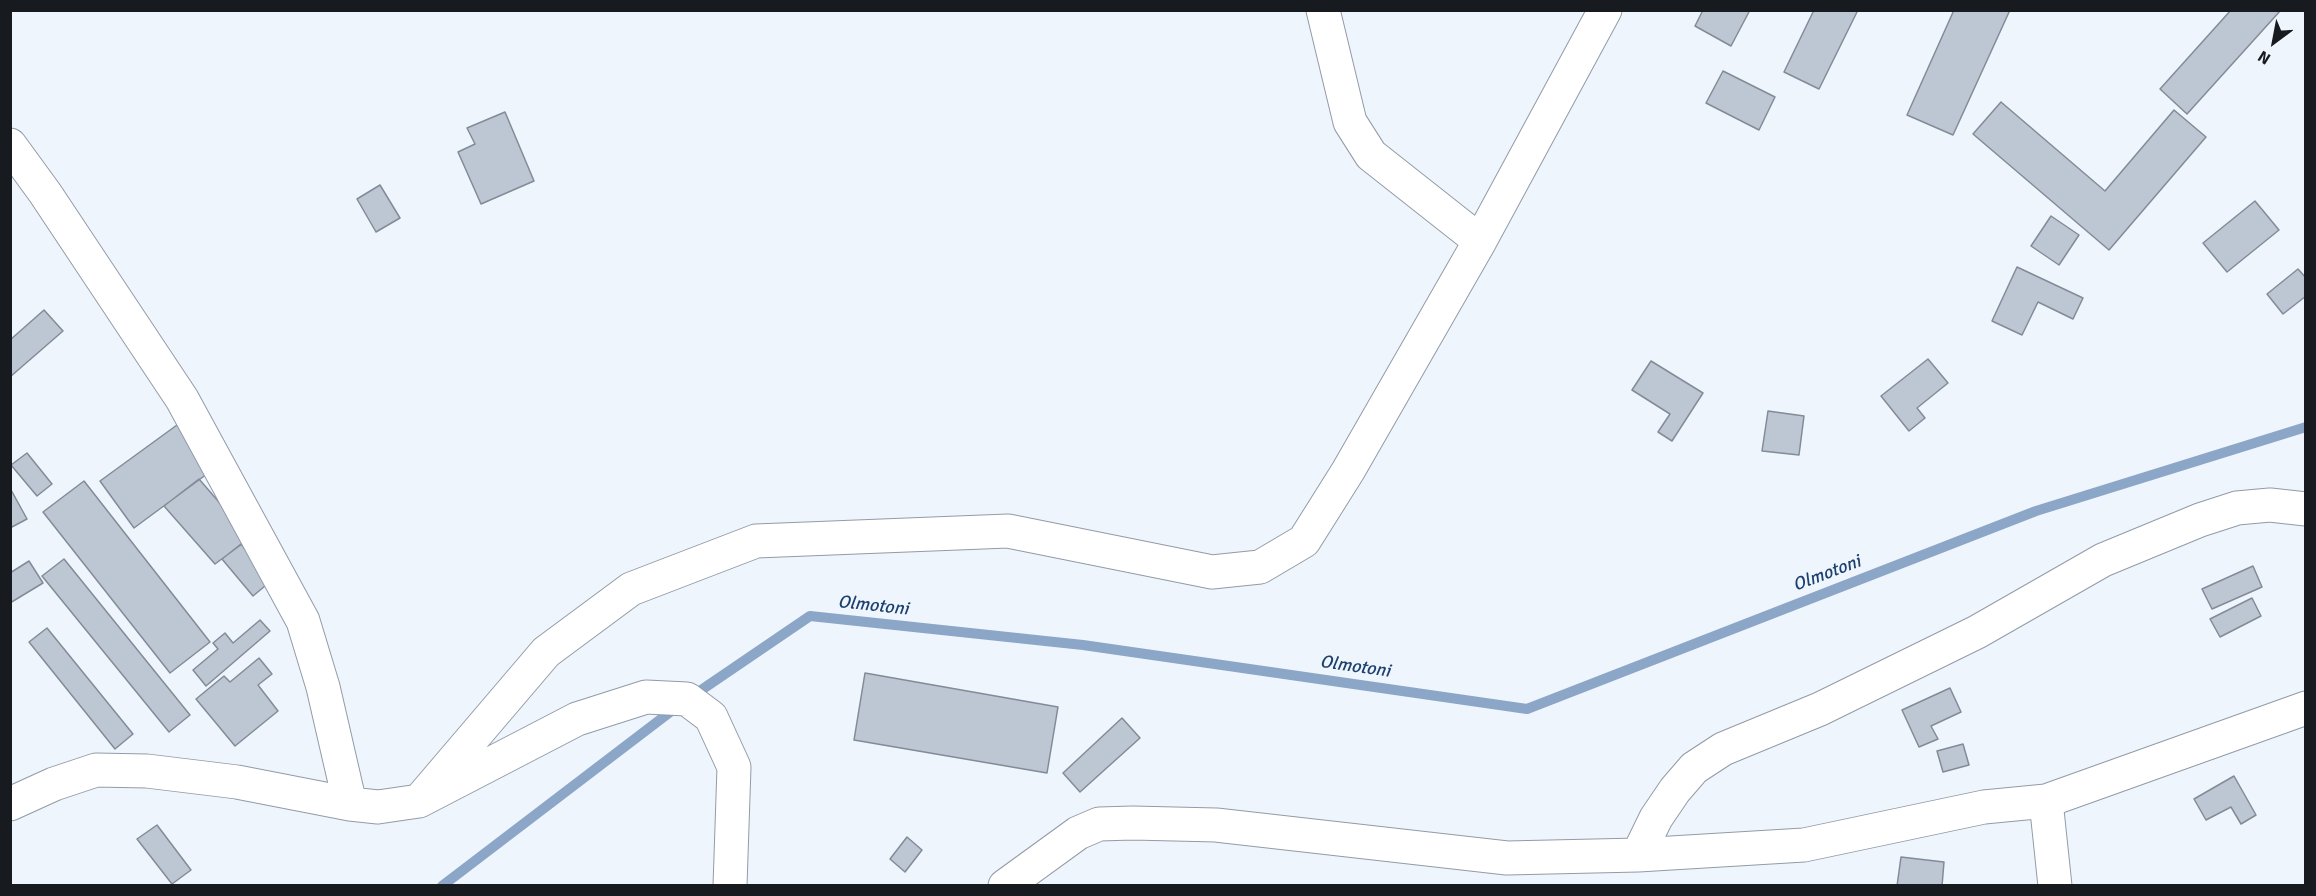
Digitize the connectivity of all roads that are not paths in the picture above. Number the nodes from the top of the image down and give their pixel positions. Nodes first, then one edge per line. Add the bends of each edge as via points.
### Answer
1 (1323, 10) edge
2 (1605, 10) edge
3 (10, 145) edge
4 (1480, 241) junction
5 (2306, 509) edge
6 (2306, 708) edge
7 (419, 801) junction
8 (2046, 801) junction
9 (10, 804) edge
10 (350, 804) junction
11 (1638, 855) junction
12 (730, 885) edge
13 (1005, 885) edge
14 (2055, 885) edge

1 - 4 street via 1350,122 1371,155
2 - 4 street
3 - 10 street via 182,399 303,621
4 - 7 street via 1304,540 1260,567 1212,572 1008,531 756,541 631,588 546,652
5 - 11 street via 2237,508 2200,520 2103,560 1977,632 1820,709 1723,749 1694,768 1675,790
6 - 8 street
7 - 10 street via 378,807
7 - 12 street via 577,719 646,697 687,699 711,717 734,767
8 - 11 street via 1984,807 1804,845
8 - 14 street
9 - 10 street via 96,770 147,771 237,782
11 - 13 street via 1507,858 1216,825 1099,824 1078,832

